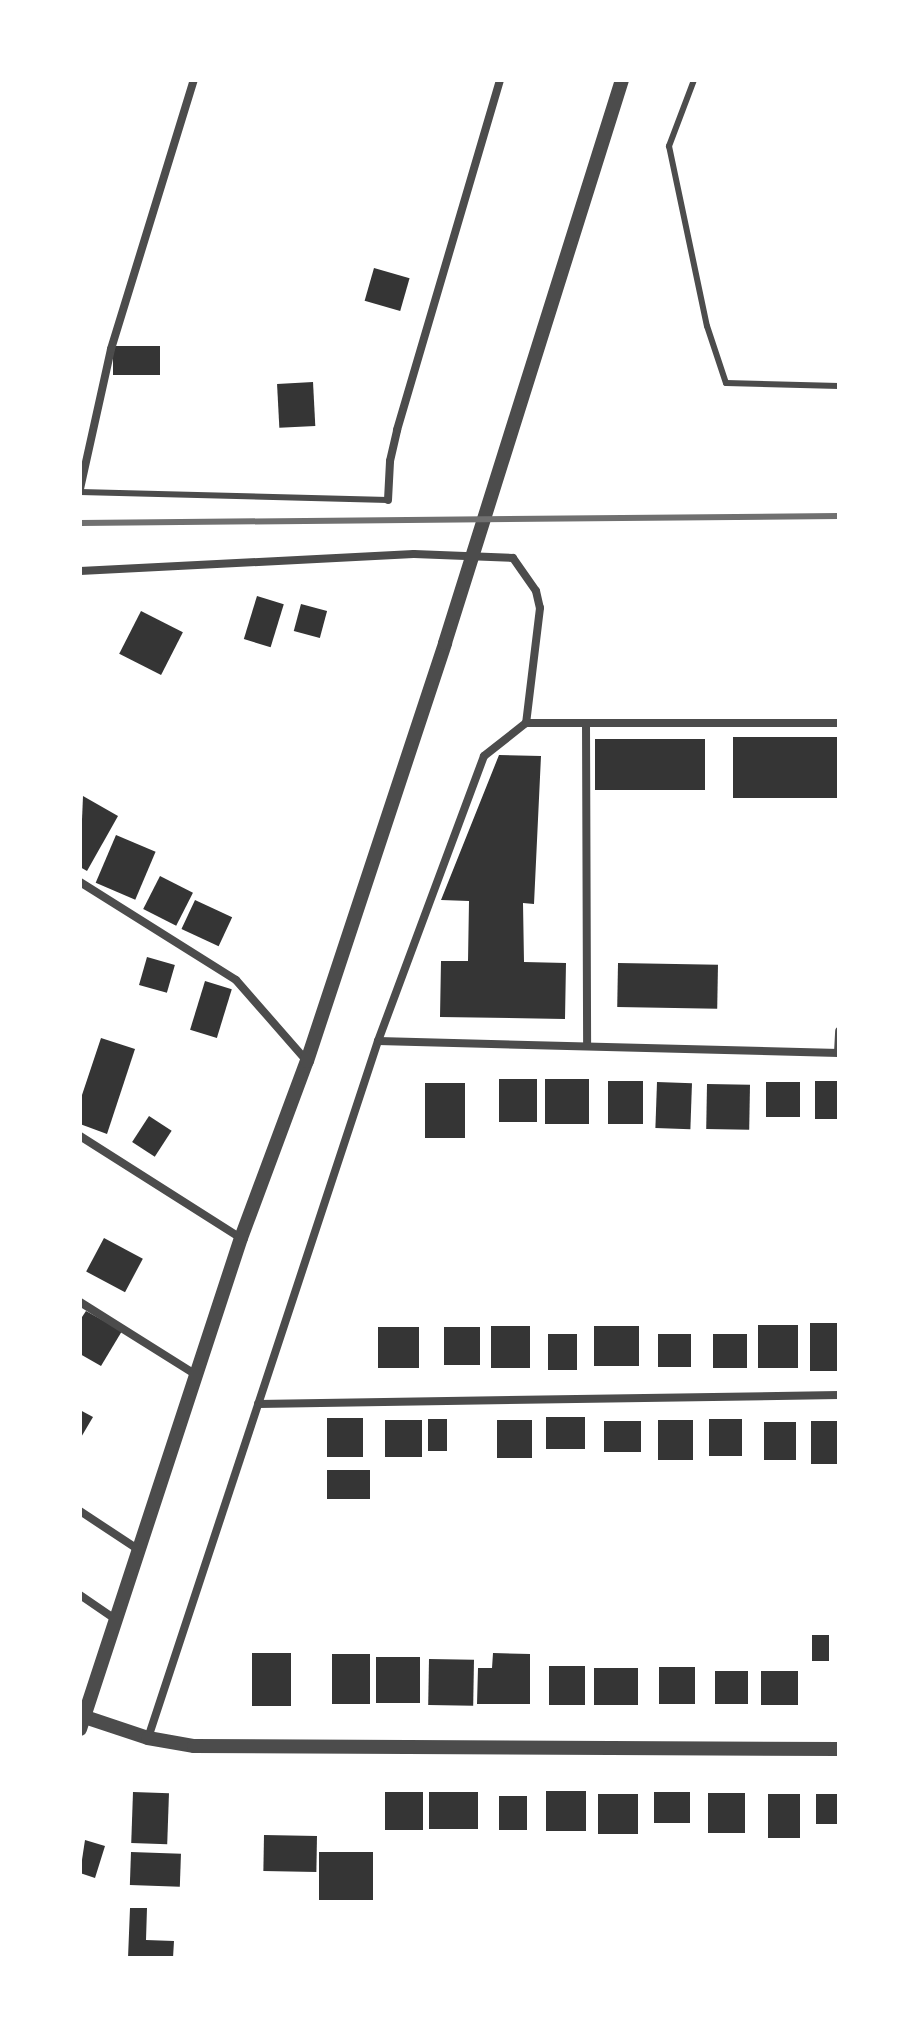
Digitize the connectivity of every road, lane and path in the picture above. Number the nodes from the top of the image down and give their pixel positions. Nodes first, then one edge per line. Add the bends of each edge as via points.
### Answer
1 (194, 80) edge
2 (500, 80) edge
3 (622, 80) edge
4 (694, 80) edge
5 (839, 386) edge
6 (80, 491) edge
7 (388, 500) joint
8 (80, 571) edge
9 (526, 723) junction
10 (586, 723) junction
11 (839, 723) edge
12 (80, 882) edge
13 (839, 1031) edge
14 (378, 1041) junction
15 (587, 1044) junction
16 (838, 1053) edge
17 (307, 1061) junction
18 (80, 1136) edge
19 (241, 1238) junction
20 (80, 1302) edge
21 (198, 1377) junction
22 (839, 1395) edge
23 (258, 1404) junction
24 (80, 1511) edge
25 (139, 1550) junction
26 (80, 1595) edge
27 (115, 1619) junction
28 (82, 1723) edge
29 (148, 1738) junction
30 (839, 1749) edge

1 - 6 street via 111,349
2 - 7 street via 397,430
3 - 17 street
4 - 5 lane via 669,146 707,326 726,383
6 - 7 lane
8 - 9 street via 414,554 513,558 536,591 540,608
9 - 10 street
9 - 14 street via 484,756
10 - 11 street
10 - 15 street
12 - 17 street via 236,980
13 - 16 street
14 - 15 street
14 - 23 street
15 - 16 street
17 - 19 street
18 - 19 street
19 - 21 street
20 - 21 street
21 - 25 street
22 - 23 street
23 - 29 street
24 - 25 street
25 - 27 street
26 - 27 street
27 - 28 street
28 - 29 street
29 - 30 street via 194,1746

